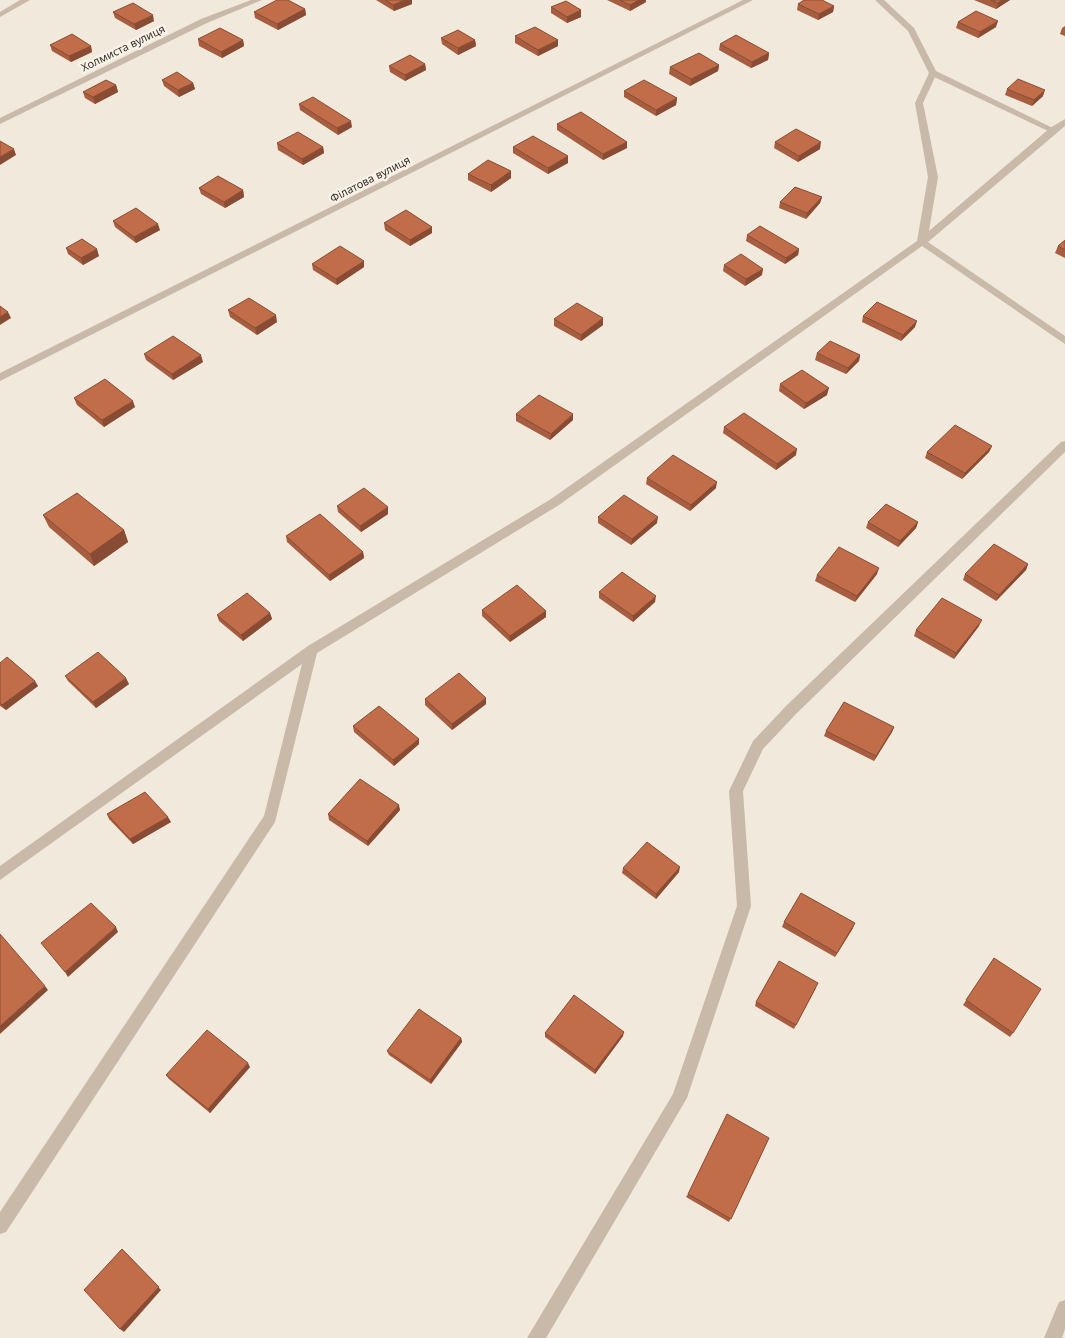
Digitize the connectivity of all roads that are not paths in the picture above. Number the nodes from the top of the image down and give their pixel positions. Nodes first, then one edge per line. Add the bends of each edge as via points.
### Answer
1 (26, 0) edge
2 (258, 0) edge
3 (749, 0) edge
4 (879, 0) edge
5 (0, 15) edge
6 (933, 74) junction
7 (0, 121) edge
8 (1065, 122) edge
9 (1053, 130) junction
10 (922, 242) junction
11 (1065, 341) edge
12 (0, 377) edge
13 (1065, 444) edge
14 (312, 650) junction
15 (0, 874) edge
16 (0, 1226) edge
17 (1065, 1308) edge
18 (536, 1338) edge
19 (1053, 1338) edge

1 - 5 street
2 - 7 street, Холмиста вулиця via 204,21
3 - 12 street, Філатова вулиця
4 - 6 street via 911,30
6 - 9 street
6 - 10 street via 919,103 933,177
8 - 9 street
9 - 10 street
10 - 11 street
10 - 14 street via 555,502
13 - 18 street via 758,745 736,790 744,906 679,1098
14 - 15 street
14 - 16 street via 270,818
17 - 19 street

